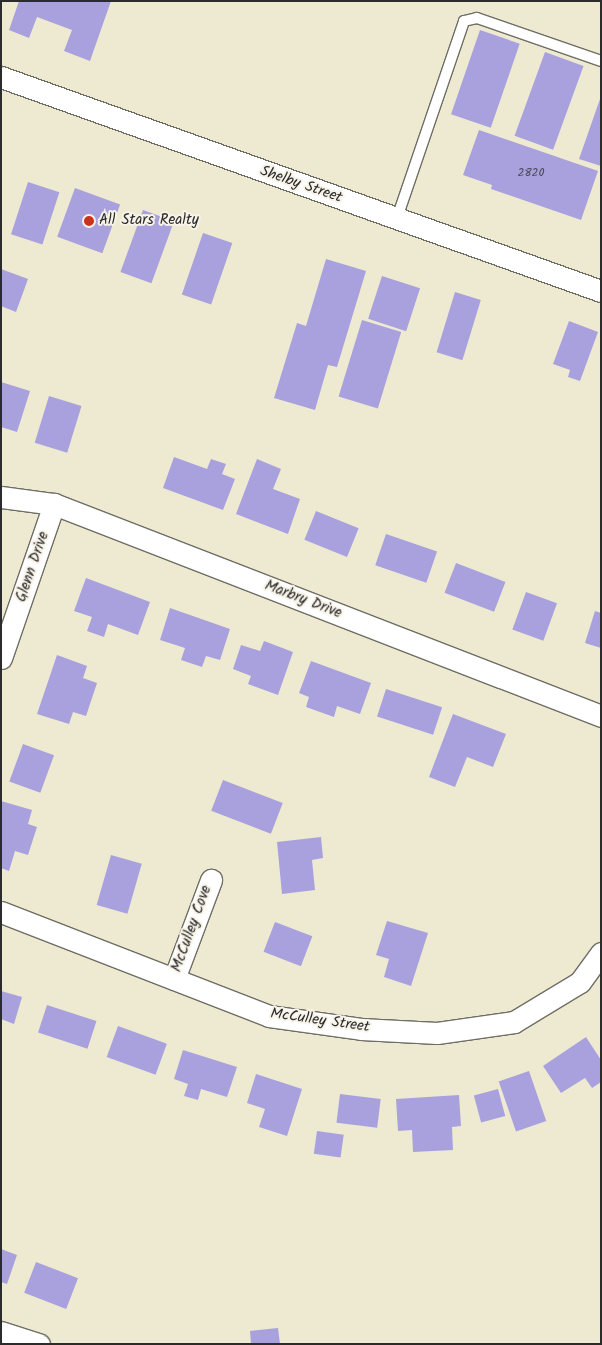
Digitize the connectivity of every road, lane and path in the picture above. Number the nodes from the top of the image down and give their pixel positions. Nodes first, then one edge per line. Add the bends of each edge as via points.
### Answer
1 (601, 61) edge
2 (1, 77) edge
3 (397, 218) junction
4 (601, 291) edge
5 (1, 497) edge
6 (54, 504) junction
7 (1, 658) edge
8 (601, 716) edge
9 (210, 880) dead end
10 (1, 912) edge
11 (601, 953) edge
12 (174, 979) junction
13 (1, 1332) edge
14 (38, 1344) edge

1 - 3 lane via 478,18 464,21
2 - 3 street, Shelby Street
3 - 4 street, Shelby Street
5 - 6 street, Marbry Drive
6 - 7 street, Glenn Drive
6 - 8 street, Marbry Drive
9 - 12 street, McCulley Cove
10 - 12 street, McCulley Street
11 - 12 street, McCulley Street via 580,982 514,1022 437,1033 361,1028 269,1016
13 - 14 street

